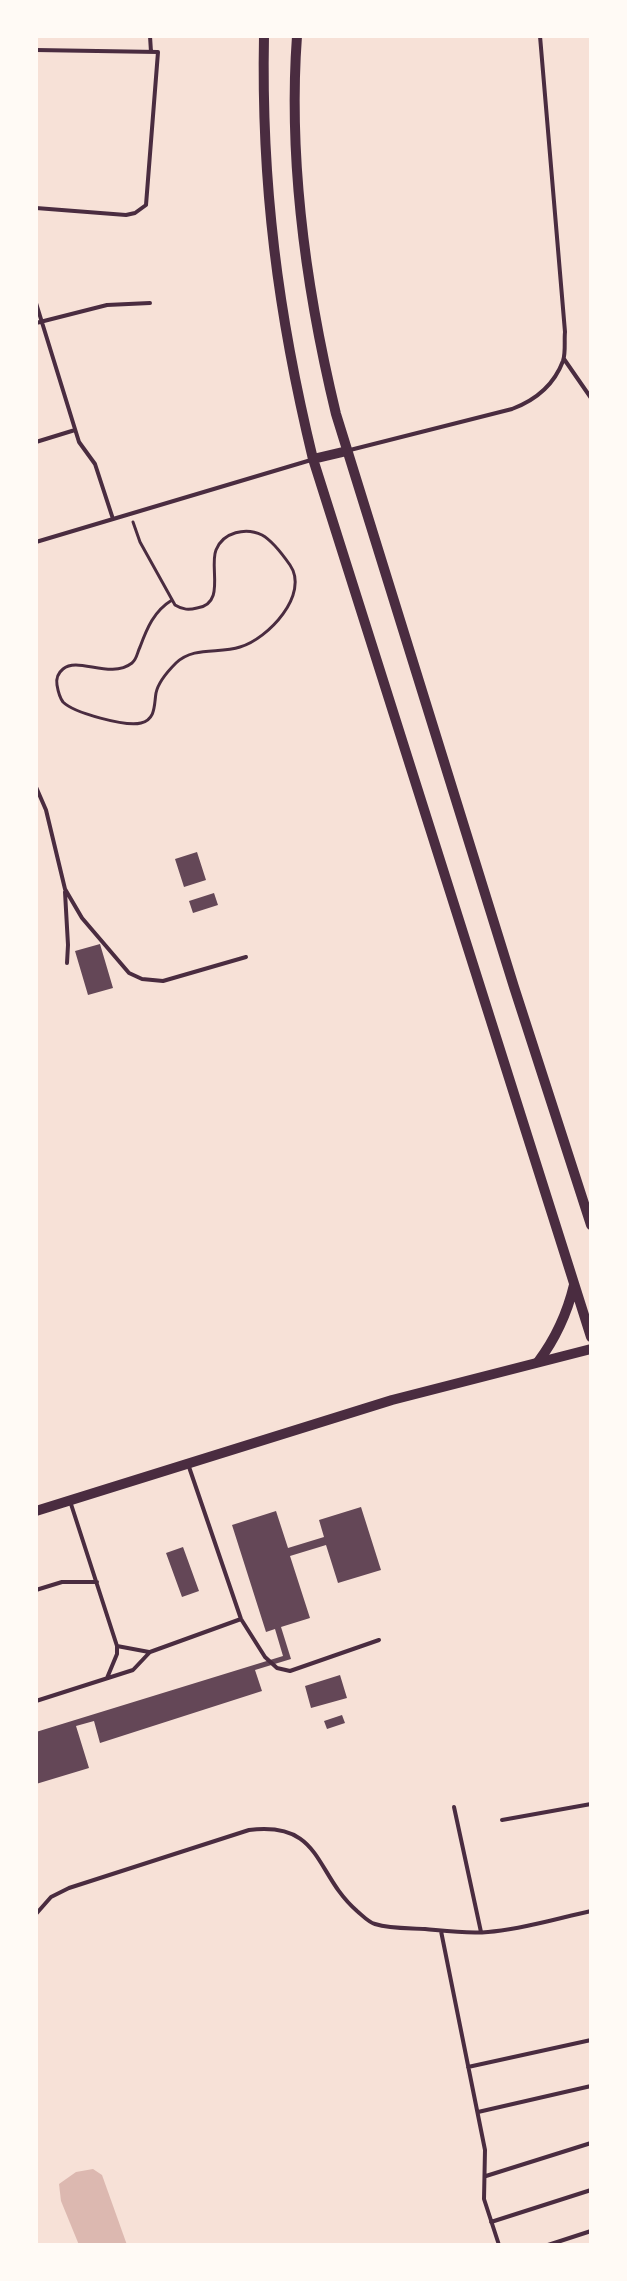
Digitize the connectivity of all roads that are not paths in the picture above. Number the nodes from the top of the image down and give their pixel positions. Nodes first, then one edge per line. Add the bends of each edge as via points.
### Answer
1 (150, 36) edge
2 (264, 36) edge
3 (297, 36) edge
4 (540, 36) edge
5 (36, 50) edge
6 (151, 52) junction
7 (36, 208) edge
8 (36, 303) edge
9 (150, 303) dead end
10 (43, 322) junction
11 (36, 323) edge
12 (564, 359) junction
13 (590, 396) edge
14 (76, 430) junction
15 (36, 442) edge
16 (347, 451) junction
17 (313, 459) junction
18 (113, 519) junction
19 (36, 542) edge
20 (36, 787) edge
21 (65, 889) junction
22 (246, 957) dead end
23 (67, 963) dead end
24 (591, 1225) edge
25 (574, 1284) junction
26 (591, 1337) edge
27 (591, 1349) edge
28 (538, 1362) junction
29 (188, 1464) junction
30 (70, 1501) junction
31 (36, 1511) edge
32 (97, 1582) junction
33 (36, 1590) edge
34 (241, 1619) junction
35 (379, 1640) dead end
36 (117, 1646) junction
37 (150, 1652) junction
38 (107, 1678) junction
39 (36, 1701) edge
40 (591, 1804) edge
41 (454, 1807) dead end
42 (502, 1820) dead end
43 (591, 1911) edge
44 (36, 1914) edge
45 (441, 1931) junction
46 (481, 1932) junction
47 (591, 2040) edge
48 (468, 2067) junction
49 (591, 2086) edge
50 (477, 2112) junction
51 (591, 2143) edge
52 (486, 2176) junction
53 (591, 2190) edge
54 (491, 2222) junction
55 (591, 2231) edge
56 (499, 2245) edge
57 (548, 2245) edge

1 - 6 lane
2 - 17 main road via 267,187 275,266
3 - 16 main road via 296,131 302,220 322,358
4 - 12 lane
5 - 6 lane
6 - 7 lane via 158,52 146,205 126,215
8 - 10 lane
9 - 10 lane via 107,304
10 - 11 lane
10 - 14 lane
12 - 13 lane
12 - 16 lane via 553,380 530,402
14 - 15 lane
14 - 18 lane via 95,464
16 - 17 main road
16 - 24 main road
17 - 18 lane
17 - 25 main road
18 - 19 lane
20 - 21 lane via 46,810
21 - 22 lane via 82,918 129,973 142,979 163,981
21 - 23 lane
25 - 26 main road
25 - 28 main road via 557,1334
27 - 28 main road
28 - 29 main road via 392,1400
29 - 30 main road
29 - 34 lane
30 - 31 main road
30 - 32 lane
32 - 33 lane via 62,1582
32 - 36 lane
34 - 35 lane via 265,1658 277,1668 290,1671
34 - 37 lane
36 - 37 lane
36 - 38 lane
37 - 38 lane via 133,1670
38 - 39 lane
40 - 42 lane
41 - 46 lane
43 - 46 lane
44 - 45 lane via 51,1897 69,1888 249,1830 277,1829 306,1842 341,1896 372,1924
45 - 46 lane
45 - 48 lane
47 - 48 lane
48 - 50 lane
49 - 50 lane
50 - 52 lane
51 - 52 lane
52 - 54 lane via 484,2199
53 - 54 lane
54 - 56 lane
55 - 57 lane

